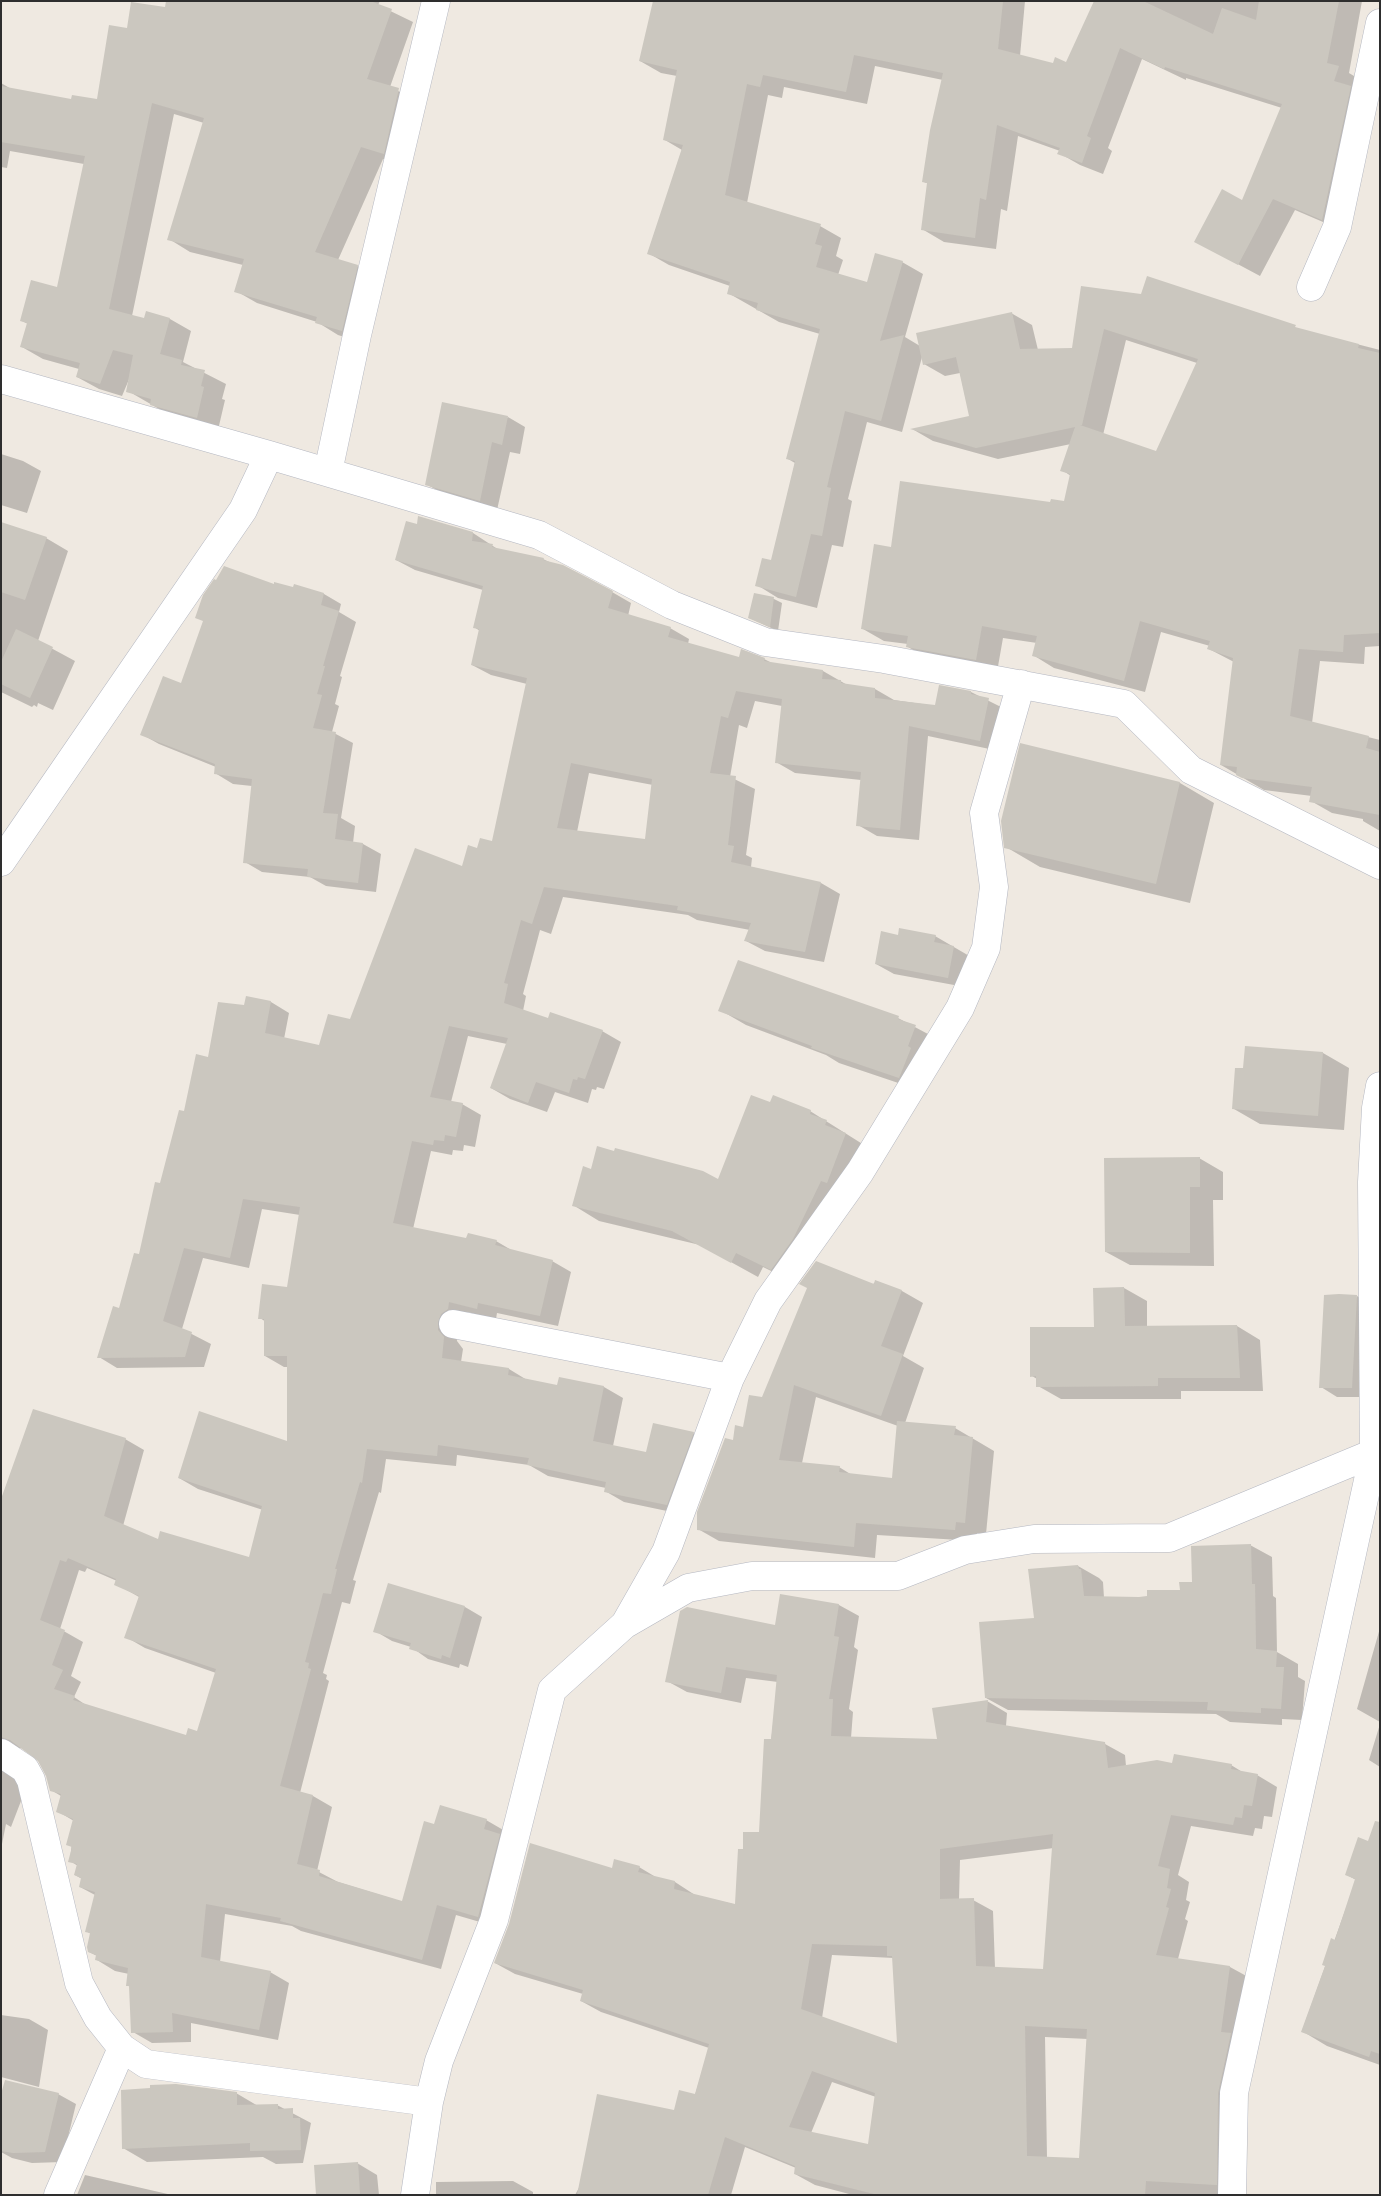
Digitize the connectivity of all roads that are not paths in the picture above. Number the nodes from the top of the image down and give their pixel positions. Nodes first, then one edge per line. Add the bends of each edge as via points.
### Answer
1 (436, 1) edge
2 (1380, 24) edge
3 (1311, 287) dead end
4 (1, 379) edge
5 (269, 455) junction
6 (328, 472) junction
7 (1021, 684) junction
8 (1, 862) edge
9 (1380, 865) edge
10 (1380, 1086) edge
11 (1376, 1183) edge
12 (453, 1324) dead end
13 (730, 1378) junction
14 (1374, 1453) junction
15 (624, 1625) junction
16 (1, 1753) edge
17 (122, 2048) junction
18 (429, 2102) junction
19 (58, 2195) edge
20 (415, 2195) edge
21 (1232, 2195) edge

1 - 6 street
2 - 3 street via 1337,227
4 - 5 street
5 - 6 street
5 - 8 street via 243,510
6 - 7 street via 539,535 672,605 765,642
7 - 9 street via 1124,704 1191,770
7 - 13 street via 984,813 994,888 986,948 960,1008 860,1172 768,1301
10 - 11 street via 1376,1108
11 - 14 street
12 - 13 street
13 - 15 street via 666,1552
14 - 15 street via 1169,1538 1034,1539 965,1550 898,1576 752,1576 688,1588
14 - 21 street via 1234,2093
15 - 18 street via 552,1690 494,1920 439,2061
16 - 17 street via 25,1769 30,1780 79,1982 98,2018
17 - 18 street via 146,2064
17 - 19 street
18 - 20 street

